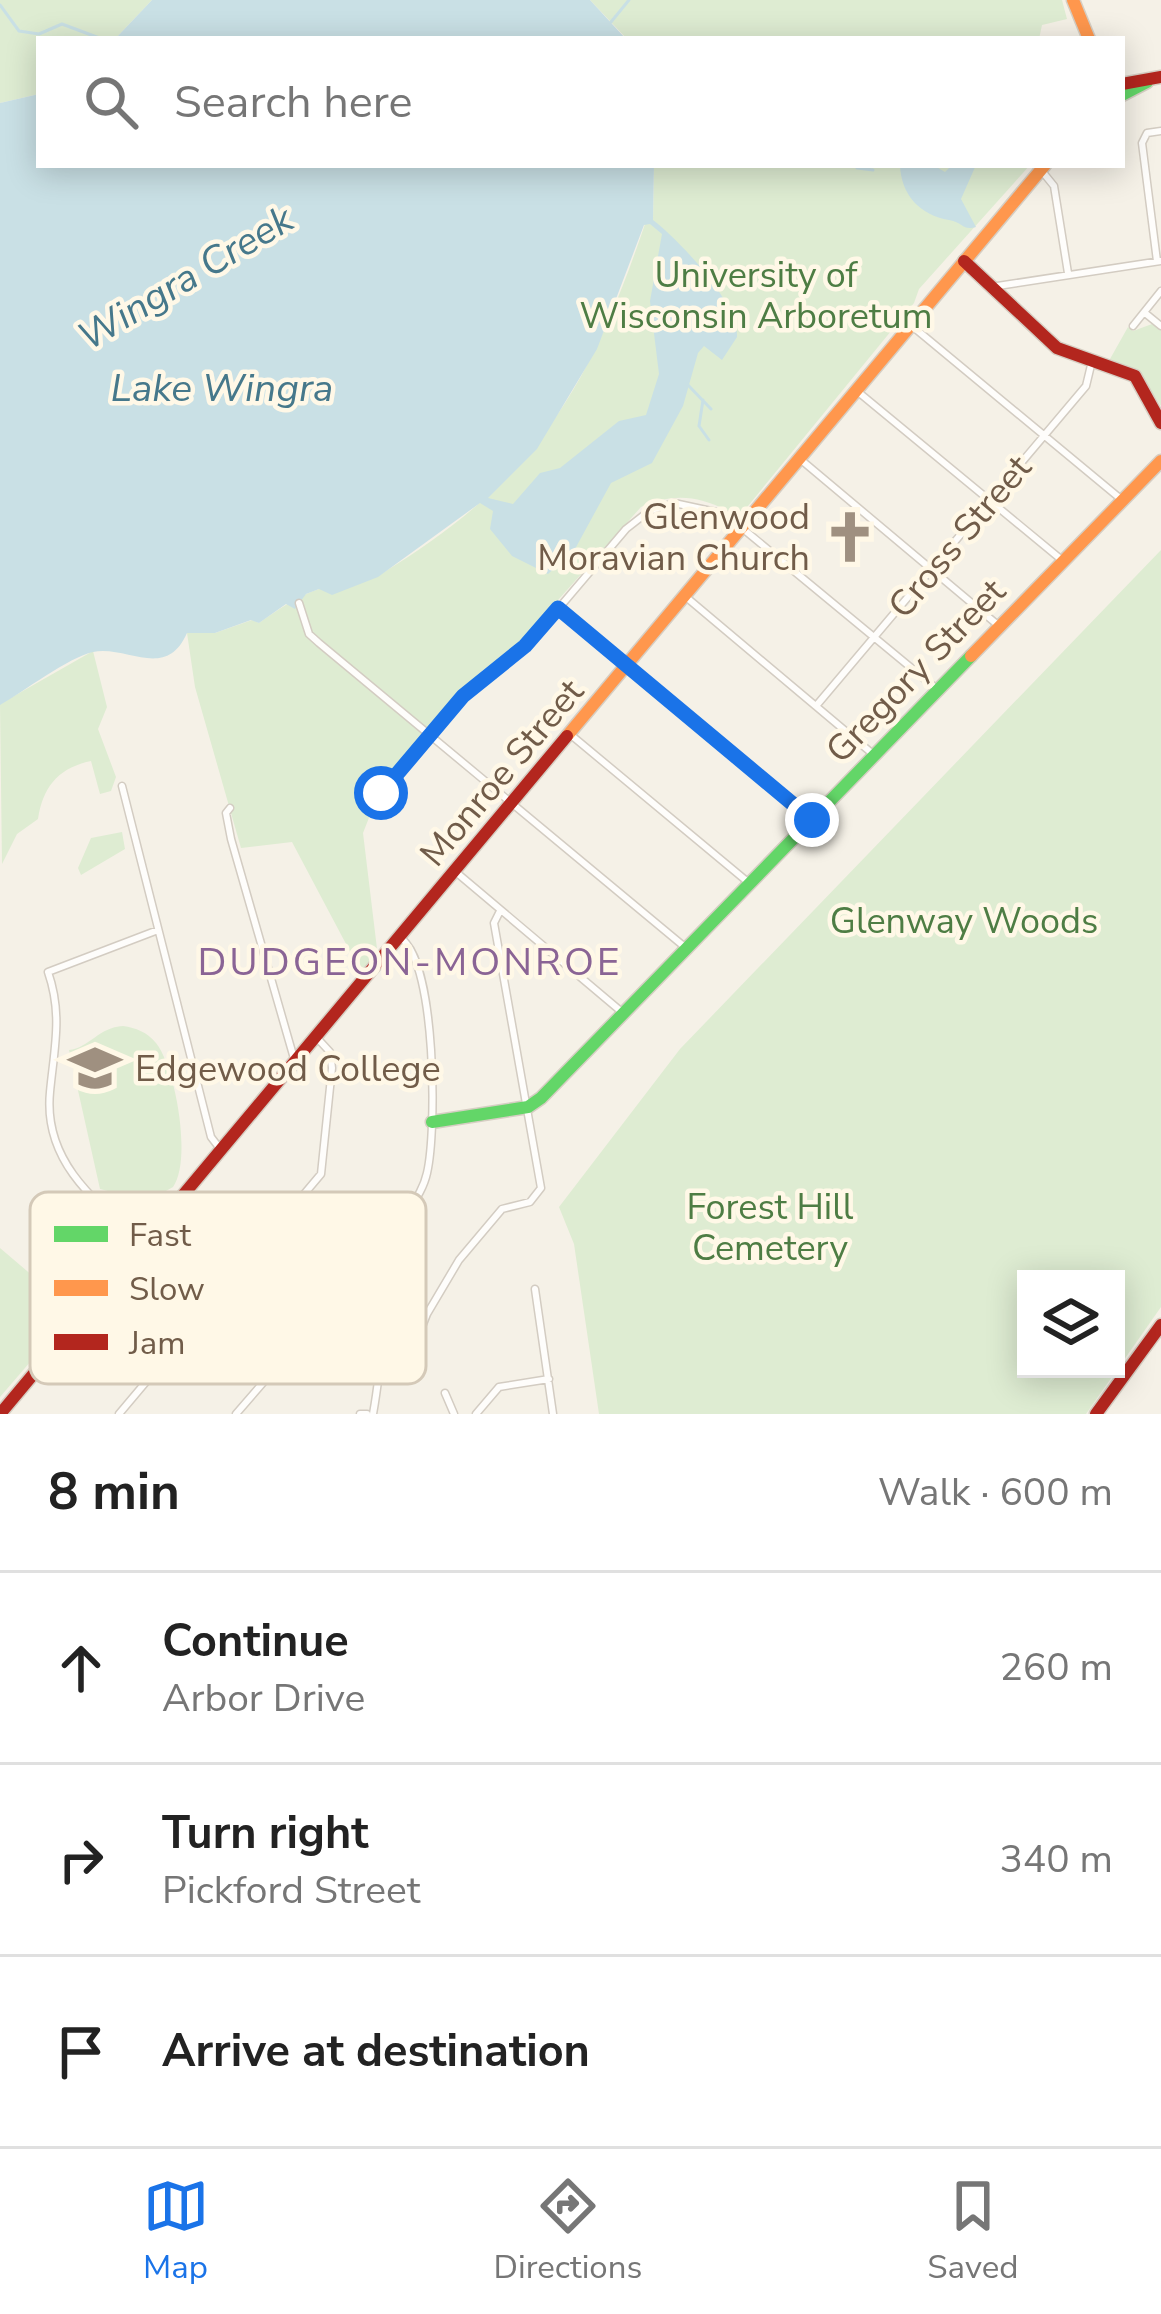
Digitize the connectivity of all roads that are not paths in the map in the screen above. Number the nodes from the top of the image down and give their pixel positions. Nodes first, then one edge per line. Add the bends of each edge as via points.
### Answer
1 (1073, 0) edge
2 (1085, 34) edge
3 (1156, 78) edge
4 (1125, 86) edge
5 (1161, 131) edge
6 (1042, 168) edge
7 (1044, 168) edge
8 (964, 261) junction
9 (1159, 261) edge
10 (1068, 273) junction
11 (991, 287) junction
12 (1161, 291) edge
13 (1144, 313) junction
14 (911, 325) junction
15 (1133, 326) dead end
16 (1161, 326) edge
17 (1092, 361) junction
18 (857, 391) junction
19 (1161, 423) edge
20 (1045, 436) junction
21 (800, 459) junction
22 (1161, 461) edge
23 (989, 499) junction
24 (1122, 500) junction
25 (743, 528) junction
26 (1063, 561) junction
27 (932, 568) junction
28 (686, 597) junction
29 (299, 603) dead end
30 (558, 608) junction
31 (999, 626) junction
32 (874, 637) junction
33 (628, 666) junction
34 (938, 690) junction
35 (816, 706) junction
36 (571, 734) junction
37 (430, 736) junction
38 (874, 755) junction
39 (122, 786) dead end
40 (380, 791) dead end
41 (514, 803) junction
42 (230, 808) dead end
43 (812, 820) junction
44 (457, 873) junction
45 (749, 883) junction
46 (500, 911) junction
47 (158, 930) junction
48 (402, 939) junction
49 (686, 948) junction
50 (623, 1013) junction
51 (319, 1040) junction
52 (298, 1064) junction
53 (528, 1107) junction
54 (432, 1122) junction
55 (224, 1152) junction
56 (87, 1192) edge
57 (190, 1192) edge
58 (304, 1192) edge
59 (420, 1192) edge
60 (536, 1288) dead end
61 (426, 1317) edge
62 (1161, 1325) edge
63 (549, 1379) junction
64 (30, 1380) edge
65 (145, 1384) edge
66 (262, 1384) edge
67 (376, 1384) edge
68 (445, 1393) dead end
69 (1, 1414) edge
70 (119, 1414) edge
71 (236, 1414) edge
72 (366, 1414) edge
73 (454, 1414) edge
74 (476, 1414) edge
75 (554, 1414) edge
76 (1096, 1414) edge

1 - 2 main road
3 - 4 main road
5 - 9 street via 1145,134 1142,150
6 - 8 main road, Monroe Street
7 - 10 street via 1054,185
8 - 11 main road
8 - 14 main road, Monroe Street
9 - 10 street
10 - 11 street
11 - 17 main road via 1058,348
12 - 13 street
13 - 15 street
13 - 16 street
14 - 18 main road, Monroe Street
14 - 20 street
17 - 19 main road via 1136,376
17 - 20 street, Cross Street via 1086,386
18 - 21 main road, Monroe Street
18 - 23 street
20 - 23 street, Cross Street
20 - 24 street
21 - 25 main road, Monroe Street
21 - 27 street
22 - 24 main road, Gregory Street
23 - 26 street
23 - 27 street, Cross Street
24 - 26 main road, Gregory Street
25 - 28 main road, Monroe Street
25 - 30 street via 701,506 649,511
25 - 32 street
26 - 31 main road, Gregory Street
27 - 31 street
27 - 32 street, Cross Street
28 - 33 main road, Monroe Street
28 - 35 street
29 - 37 street via 309,634
30 - 33 street
30 - 37 street
31 - 34 main road, Gregory Street
32 - 34 street
32 - 35 street, Cross Street
33 - 36 main road, Monroe Street
33 - 43 street
34 - 38 main road, Gregory Street
35 - 38 street
36 - 41 main road, Monroe Street
36 - 45 street
37 - 40 street
37 - 41 street
38 - 43 main road, Gregory Street
39 - 47 street
41 - 44 main road, Monroe Street
41 - 49 street
42 - 52 street via 231,839
43 - 45 main road, Gregory Street
44 - 46 street
44 - 48 main road, Monroe Street
45 - 49 main road, Gregory Street
46 - 50 street
46 - 53 street via 494,923
47 - 55 street via 211,1137
47 - 56 street via 48,972 59,1028 49,1108 57,1147
48 - 51 main road, Monroe Street
48 - 54 street via 414,951 428,1026
49 - 50 main road, Gregory Street
50 - 53 main road, Gregory Street
51 - 52 main road, Monroe Street
51 - 58 street via 332,1058 324,1167
52 - 55 main road, Monroe Street
53 - 54 main road
53 - 61 street via 541,1183 530,1202 502,1209 459,1259
54 - 59 street
55 - 57 main road, Monroe Street
60 - 63 street
62 - 76 main road
63 - 74 street via 499,1387
63 - 75 street
64 - 69 main road, Monroe Street
65 - 70 street
66 - 71 street
67 - 72 street
68 - 73 street

